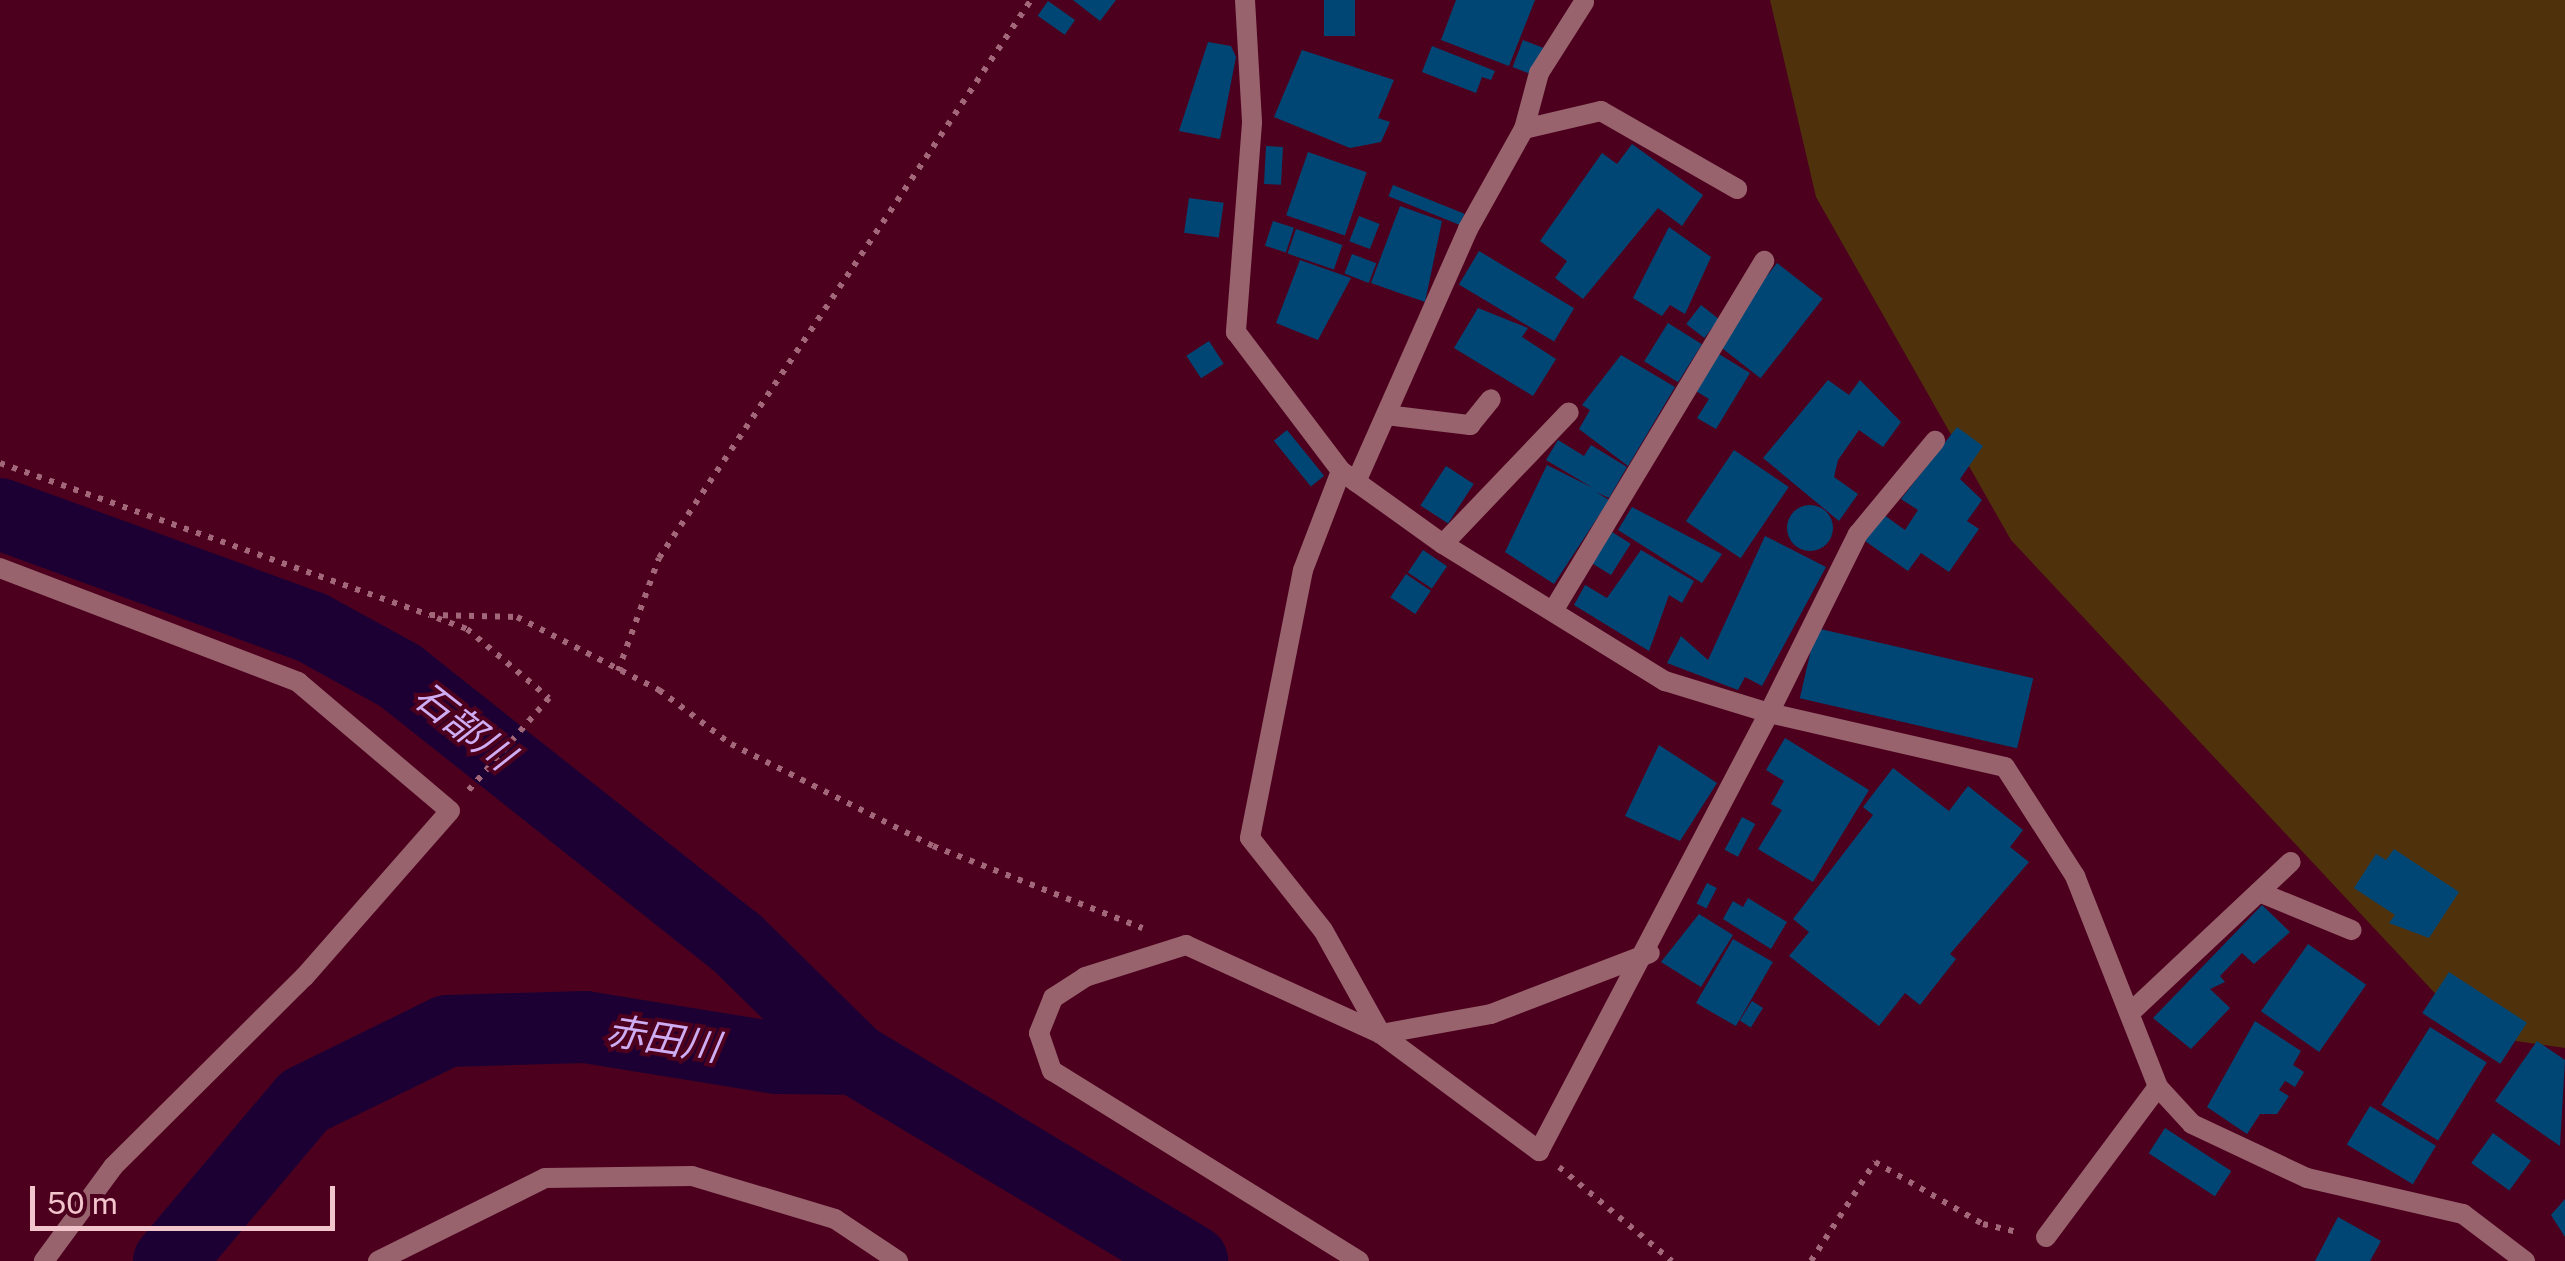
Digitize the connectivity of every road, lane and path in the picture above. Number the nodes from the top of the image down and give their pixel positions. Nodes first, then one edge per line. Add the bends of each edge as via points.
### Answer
1 (1032, 0) edge
2 (1245, 0) edge
3 (1584, 2) edge
4 (1524, 128) junction
5 (1737, 189) dead end
6 (1764, 261) dead end
7 (1491, 400) dead end
8 (1569, 412) dead end
9 (1386, 415) junction
10 (1936, 441) dead end
11 (0, 463) edge
12 (1349, 476) junction
13 (1443, 544) junction
14 (0, 568) edge
15 (1553, 612) junction
16 (430, 615) junction
17 (618, 671) junction
18 (1769, 713) junction
19 (450, 810) junction
20 (2291, 862) dead end
21 (2258, 892) junction
22 (2351, 930) dead end
23 (1186, 945) junction
24 (1650, 953) junction
25 (2131, 1012) junction
26 (1381, 1034) junction
27 (2158, 1087) junction
28 (1539, 1150) junction
29 (2046, 1238) joint
30 (44, 1261) edge
31 (378, 1261) edge
32 (898, 1261) edge
33 (1359, 1261) edge
34 (1672, 1261) edge
35 (1812, 1261) edge
36 (2525, 1261) edge

1 - 17 path via 659,558
2 - 12 street via 1252,122 1236,332
3 - 4 street via 1539,73
4 - 5 street via 1601,111
4 - 9 street via 1468,229
6 - 15 street
7 - 9 street via 1470,425
8 - 13 street
9 - 12 street
10 - 18 street via 1858,534
11 - 16 path
12 - 13 street
12 - 26 street via 1303,570 1250,838 1322,930
13 - 15 street
14 - 19 street via 298,682
15 - 18 street via 1664,681
16 - 17 path via 517,617
16 - 19 path via 467,629 549,698
17 - 23 path via 731,744 933,846
18 - 24 street
18 - 25 street via 2005,768 2075,876
19 - 30 street via 304,977 113,1167
20 - 21 street
21 - 22 street
21 - 25 street
23 - 26 street
23 - 33 street via 1085,978 1054,998 1040,1033 1052,1071
24 - 26 street via 1491,1014
24 - 28 street
25 - 27 street
26 - 28 street
27 - 29 street
27 - 36 street via 2192,1124 2308,1178 2463,1214
28 - 34 path
29 - 35 path via 1983,1224 1875,1162
31 - 32 street via 545,1178 692,1176 835,1220

